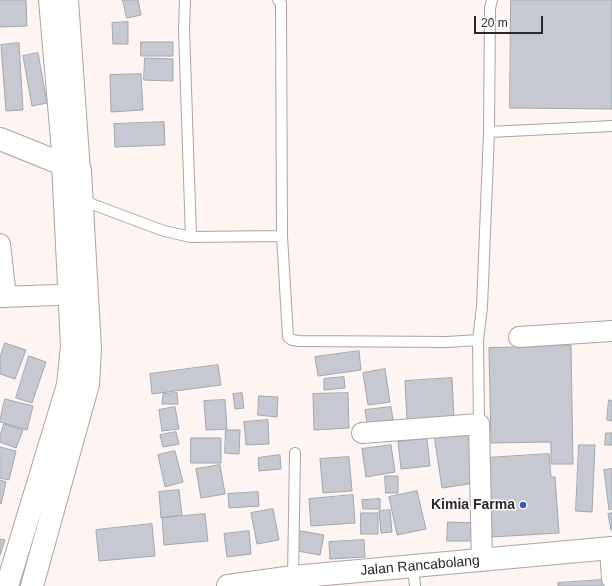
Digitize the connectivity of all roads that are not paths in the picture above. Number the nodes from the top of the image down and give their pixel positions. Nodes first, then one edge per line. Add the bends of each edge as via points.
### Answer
1 (49, 0) edge
2 (68, 0) edge
3 (185, 0) edge
4 (278, 0) edge
5 (492, 0) edge
6 (612, 126) edge
7 (489, 132) junction
8 (0, 139) edge
9 (72, 167) junction
10 (73, 197) junction
11 (282, 236) junction
12 (191, 237) junction
13 (0, 244) edge
14 (78, 294) junction
15 (3, 297) edge
16 (612, 331) edge
17 (519, 337) dead end
18 (478, 340) junction
19 (78, 384) junction
20 (479, 424) junction
21 (362, 433) dead end
22 (295, 453) dead end
23 (38, 484) junction
24 (58, 490) junction
25 (611, 548) edge
26 (482, 561) junction
27 (293, 577) junction
28 (414, 577) edge
29 (612, 579) edge
30 (271, 583) edge
31 (7, 586) edge
32 (32, 586) edge
33 (234, 586) edge

1 - 9 street
2 - 9 street
3 - 12 lane
4 - 11 lane via 281,3
5 - 7 lane
6 - 7 lane
7 - 18 lane via 482,307
8 - 9 street
9 - 10 street
10 - 12 lane via 164,231
10 - 14 street
11 - 12 lane
11 - 18 lane via 288,337 292,340
13 - 15 street
14 - 15 street
14 - 19 street via 81,348
16 - 17 street
18 - 20 lane
19 - 23 street
19 - 24 street
20 - 21 street
20 - 26 street
22 - 27 lane
23 - 24 street
23 - 31 street
24 - 32 street
25 - 26 street, Jalan Rancabolang
25 - 29 street
26 - 28 street, Jalan Rancabolang
27 - 28 street, Jalan Rancabolang
27 - 30 street, Jalan Rancabolang
30 - 33 street, Jalan Rancabolang

